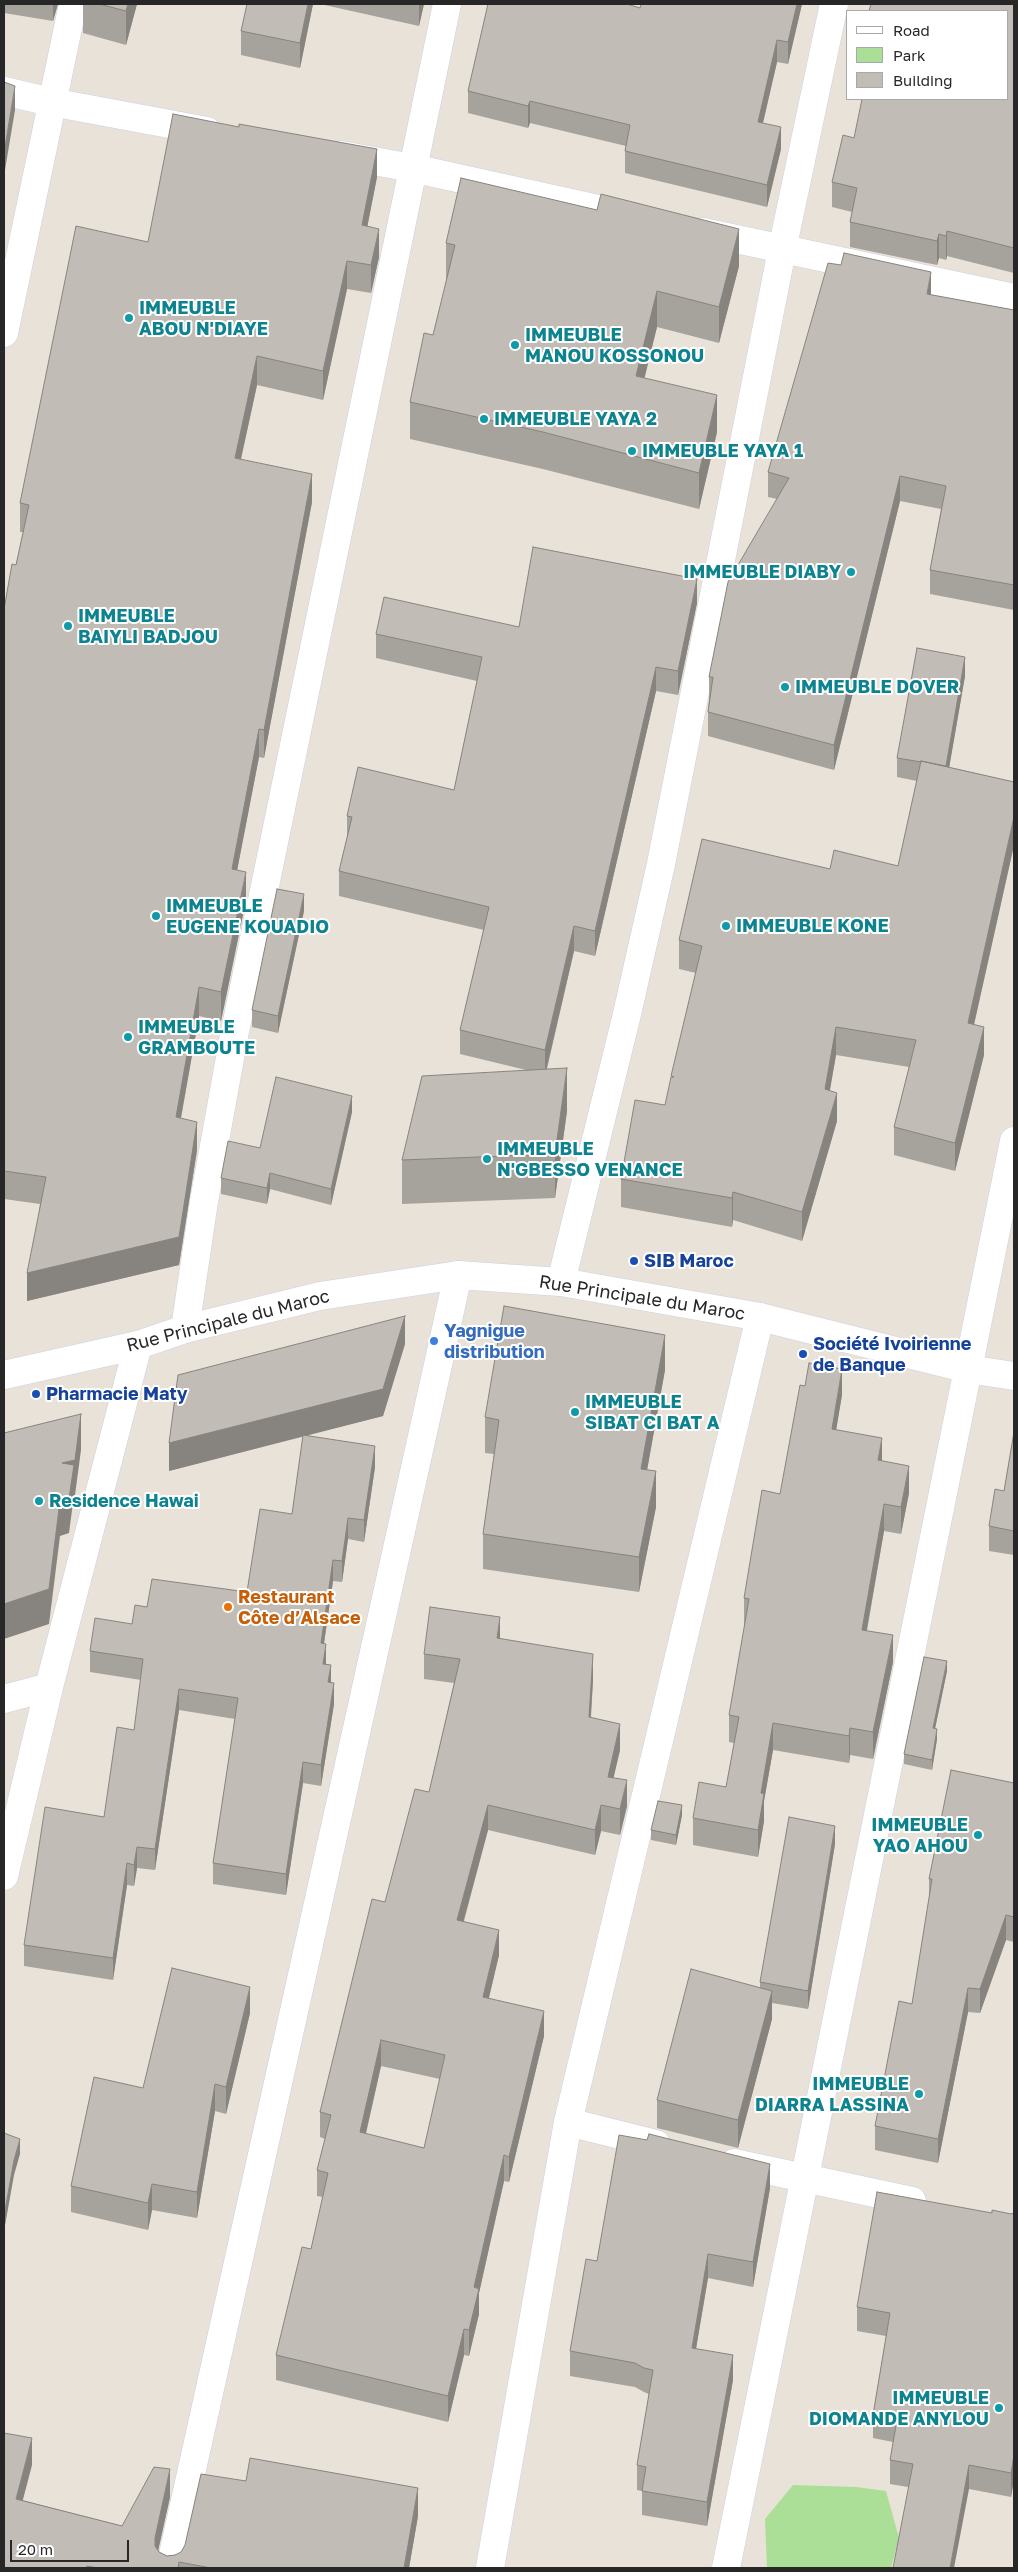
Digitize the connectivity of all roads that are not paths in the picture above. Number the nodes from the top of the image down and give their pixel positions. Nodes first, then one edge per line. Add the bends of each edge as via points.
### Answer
1 (73, 4) edge
2 (447, 4) edge
3 (834, 4) edge
4 (4, 90) edge
5 (51, 102) junction
6 (236, 136) edge
7 (314, 150) edge
8 (412, 168) junction
9 (782, 250) junction
10 (1014, 298) edge
11 (4, 332) edge
12 (1014, 1141) edge
13 (458, 1275) junction
14 (561, 1282) junction
15 (760, 1317) junction
16 (185, 1329) junction
17 (138, 1345) junction
18 (968, 1369) junction
19 (4, 1375) edge
20 (1014, 1376) edge
21 (49, 1687) junction
22 (4, 1698) edge
23 (4, 1876) edge
24 (568, 2122) junction
25 (683, 2150) edge
26 (711, 2157) edge
27 (804, 2179) junction
28 (938, 2206) edge
29 (170, 2568) edge
30 (490, 2568) edge
31 (726, 2568) edge

1 - 5 street
2 - 8 street
3 - 9 street
4 - 5 street
5 - 6 street
5 - 11 street
7 - 8 street
8 - 9 street
8 - 16 street via 234,1036
9 - 10 street
9 - 14 street via 661,864
12 - 18 street
13 - 14 street, Rue Principale du Maroc
13 - 16 street, Rue Principale du Maroc via 320,1296
13 - 29 street
14 - 15 street, Rue Principale du Maroc
15 - 18 street, Rue Principale du Maroc
15 - 24 street
16 - 17 street, Rue Principale du Maroc
17 - 19 street, Rue Principale du Maroc
17 - 21 street
18 - 20 street, Rue Principale du Maroc
18 - 27 street
21 - 22 street
21 - 23 street
24 - 25 street
24 - 30 street
26 - 27 street
27 - 28 street
27 - 31 street

